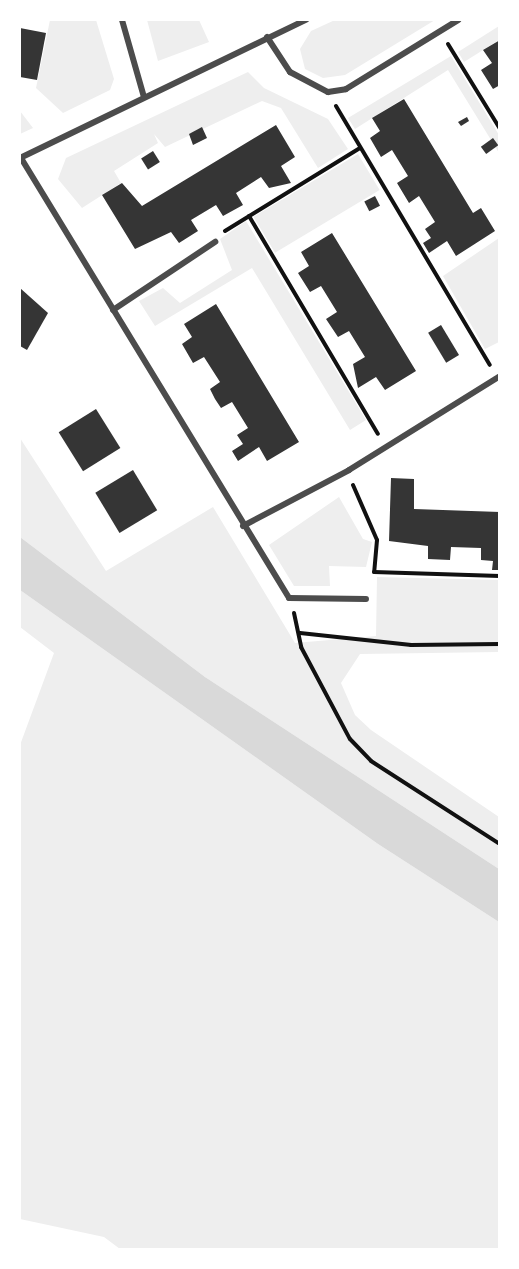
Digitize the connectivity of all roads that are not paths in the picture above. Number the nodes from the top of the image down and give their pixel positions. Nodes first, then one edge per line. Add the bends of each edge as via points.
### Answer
1 (122, 20) edge
2 (306, 20) edge
3 (458, 20) edge
4 (267, 37) junction
5 (144, 98) junction
6 (20, 158) edge
7 (215, 242) road end
8 (113, 310) junction
9 (498, 376) edge
10 (243, 526) junction
11 (366, 599) dead end

1 - 5 street
2 - 4 street
3 - 4 street via 346,89 328,92 290,72
4 - 5 street
5 - 6 street
6 - 8 street
7 - 8 street
8 - 10 street
9 - 10 street via 349,470
10 - 11 street via 289,598

